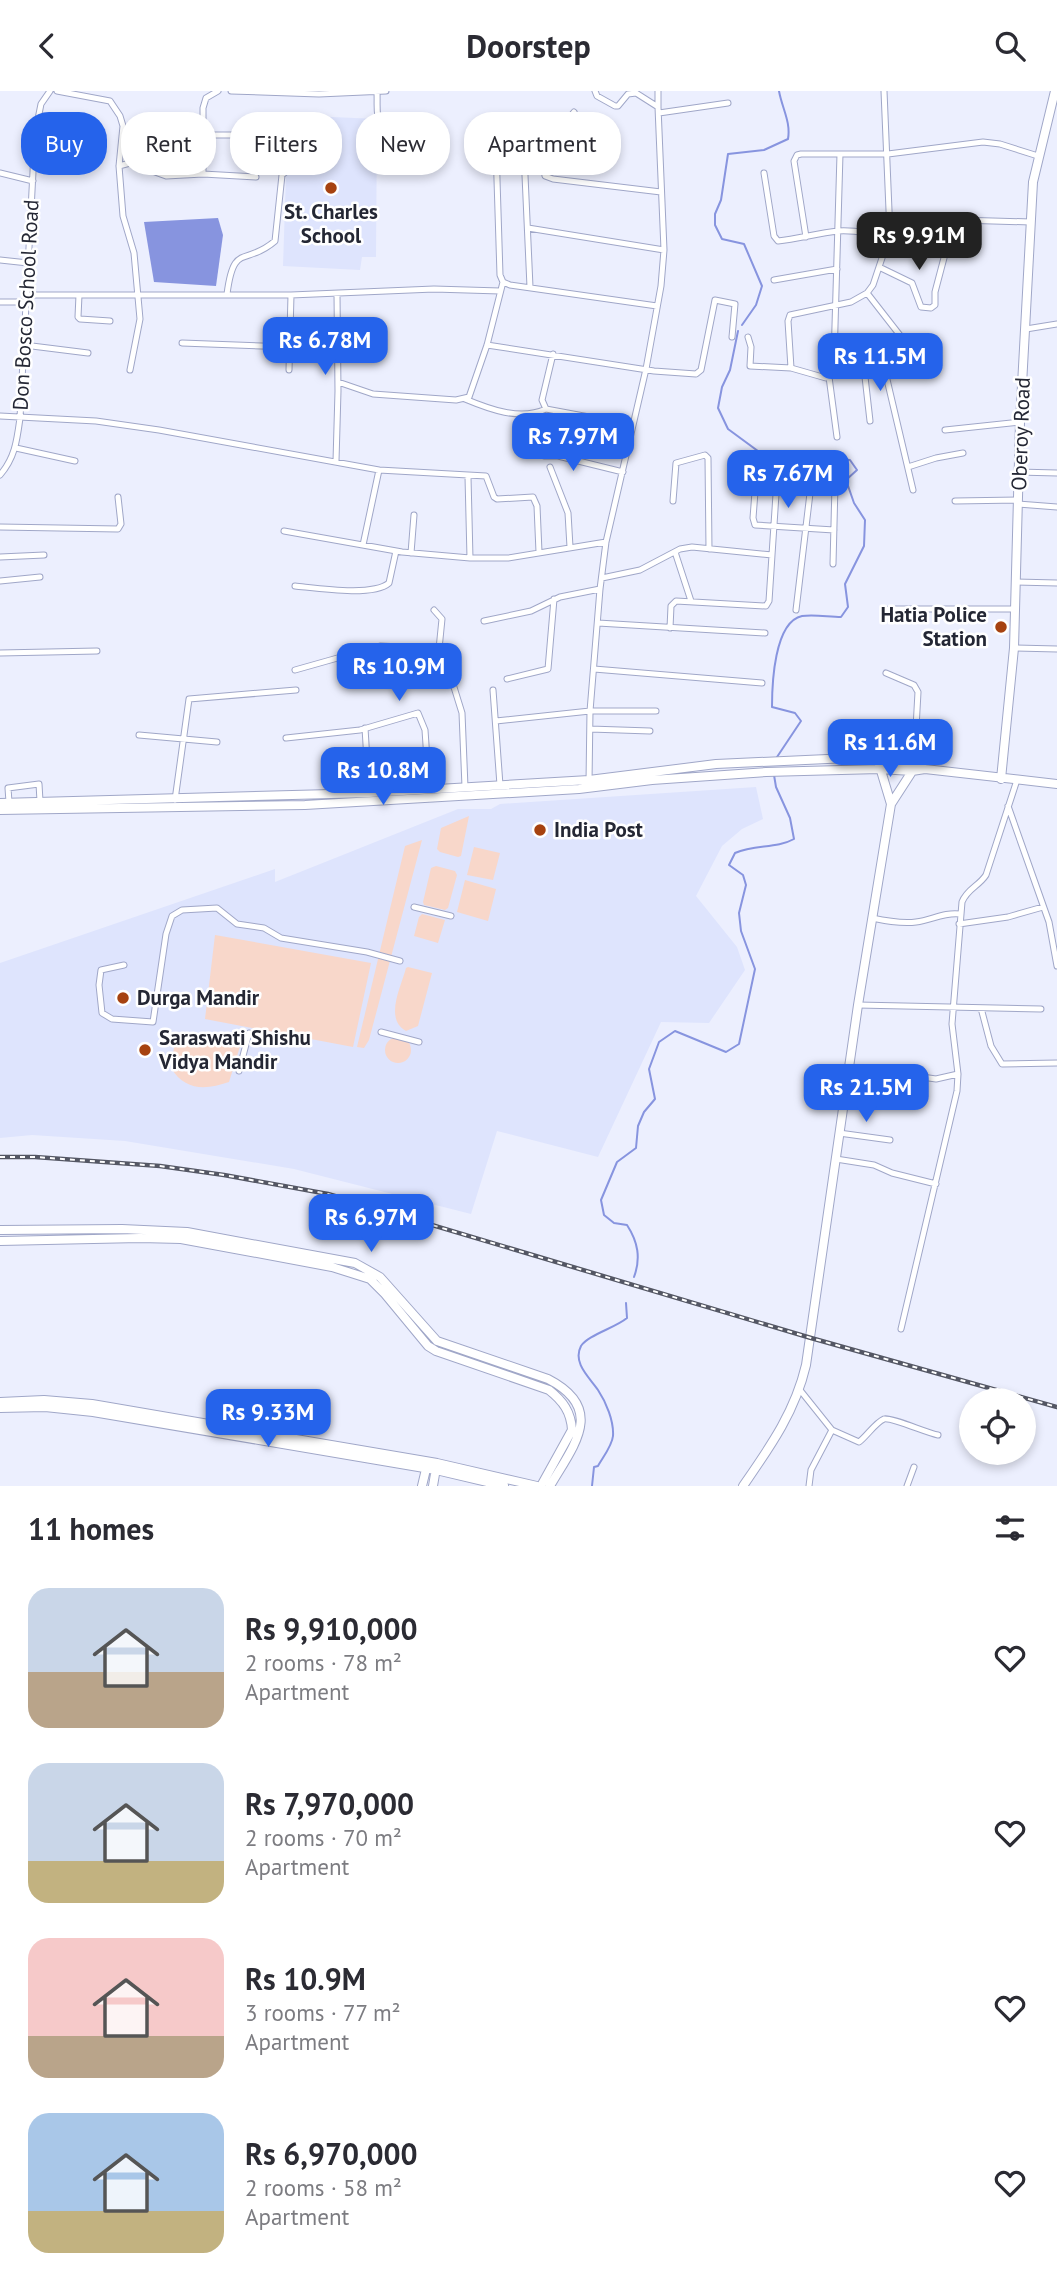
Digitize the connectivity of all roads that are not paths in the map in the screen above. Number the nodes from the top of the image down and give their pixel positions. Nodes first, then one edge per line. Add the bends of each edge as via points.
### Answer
1 (50, 91) edge
2 (57, 91) edge
3 (218, 91) edge
4 (231, 91) edge
5 (377, 91) edge
6 (387, 91) edge
7 (595, 91) edge
8 (658, 91) edge
9 (884, 91) edge
10 (1055, 91) edge
11 (340, 92) edge
12 (728, 103) dead end
13 (659, 110) junction
14 (203, 112) edge
15 (378, 112) edge
16 (840, 154) junction
17 (888, 154) junction
18 (1038, 156) junction
19 (120, 166) joint
20 (0, 173) edge
21 (764, 173) dead end
22 (163, 175) edge
23 (184, 175) edge
24 (216, 175) edge
25 (282, 175) edge
26 (497, 175) edge
27 (525, 175) edge
28 (545, 175) edge
29 (256, 177) dead end
30 (33, 181) junction
31 (661, 192) junction
32 (1031, 222) junction
33 (528, 228) junction
34 (838, 231) junction
35 (806, 237) junction
36 (890, 238) junction
37 (664, 250) junction
38 (945, 254) junction
39 (0, 260) edge
40 (28, 263) junction
41 (879, 267) junction
42 (837, 269) junction
43 (774, 281) dead end
44 (503, 282) junction
45 (530, 287) junction
46 (500, 291) junction
47 (867, 293) junction
48 (337, 294) junction
49 (79, 295) junction
50 (138, 295) junction
51 (227, 295) junction
52 (291, 295) junction
53 (25, 298) junction
54 (0, 302) edge
55 (657, 306) junction
56 (834, 306) junction
57 (110, 321) dead end
58 (1057, 324) edge
59 (1026, 329) junction
60 (732, 337) dead end
61 (748, 337) dead end
62 (182, 343) dead end
63 (24, 345) junction
64 (487, 345) junction
65 (290, 348) junction
66 (88, 353) dead end
67 (553, 354) junction
68 (920, 361) dead end
69 (838, 367) junction
70 (791, 368) junction
71 (864, 368) junction
72 (646, 369) junction
73 (130, 370) dead end
74 (289, 370) dead end
75 (829, 377) junction
76 (338, 382) junction
77 (464, 399) junction
78 (545, 409) junction
79 (535, 414) junction
80 (0, 416) edge
81 (20, 418) junction
82 (870, 421) dead end
83 (1020, 422) junction
84 (632, 425) junction
85 (946, 430) dead end
86 (837, 436) dead end
87 (16, 448) junction
88 (963, 453) dead end
89 (814, 460) dead end
90 (75, 461) dead end
91 (335, 461) junction
92 (778, 464) dead end
93 (550, 467) dead end
94 (908, 467) junction
95 (379, 470) junction
96 (623, 472) junction
97 (1018, 472) junction
98 (1057, 473) edge
99 (0, 475) edge
100 (468, 477) junction
101 (756, 479) dead end
102 (835, 485) dead end
103 (913, 490) dead end
104 (118, 497) dead end
105 (673, 501) dead end
106 (955, 501) dead end
107 (1018, 502) junction
108 (1057, 507) edge
109 (414, 515) dead end
110 (0, 527) edge
111 (774, 527) junction
112 (807, 529) junction
113 (834, 530) junction
114 (284, 531) dead end
115 (607, 542) junction
116 (363, 545) junction
117 (570, 547) junction
118 (709, 549) junction
119 (397, 551) junction
120 (539, 552) junction
121 (675, 552) junction
122 (411, 553) junction
123 (44, 555) dead end
124 (772, 555) junction
125 (0, 557) edge
126 (470, 558) junction
127 (833, 564) dead end
128 (40, 577) dead end
129 (603, 578) junction
130 (0, 581) edge
131 (1016, 582) junction
132 (1057, 583) edge
133 (295, 586) dead end
134 (600, 589) junction
135 (554, 599) junction
136 (691, 601) junction
137 (889, 608) dead end
138 (1015, 609) junction
139 (435, 610) dead end
140 (796, 610) dead end
141 (484, 621) dead end
142 (598, 623) junction
143 (670, 628) junction
144 (765, 633) dead end
145 (1014, 648) junction
146 (439, 649) junction
147 (1057, 649) edge
148 (97, 650) dead end
149 (0, 653) edge
150 (594, 669) junction
151 (295, 670) dead end
152 (886, 673) dead end
153 (507, 679) dead end
154 (762, 683) dead end
155 (296, 690) dead end
156 (494, 690) dead end
157 (590, 711) junction
158 (656, 711) dead end
159 (496, 721) junction
160 (365, 728) junction
161 (590, 729) junction
162 (650, 731) dead end
163 (139, 735) dead end
164 (286, 738) dead end
165 (184, 739) junction
166 (218, 743) dead end
167 (879, 765) junction
168 (913, 768) junction
169 (1001, 779) junction
170 (1017, 780) junction
171 (589, 784) junction
172 (1057, 784) edge
173 (500, 785) junction
174 (465, 787) junction
175 (429, 789) junction
176 (369, 793) junction
177 (176, 800) junction
178 (40, 801) junction
179 (5, 803) edge
180 (891, 804) junction
181 (1008, 806) junction
182 (0, 810) edge
183 (414, 907) dead end
184 (1043, 907) junction
185 (960, 914) junction
186 (451, 916) dead end
187 (872, 918) junction
188 (959, 924) junction
189 (400, 961) dead end
190 (124, 965) dead end
191 (1057, 966) edge
192 (858, 1005) junction
193 (953, 1008) junction
194 (981, 1009) junction
195 (1041, 1009) dead end
196 (381, 1032) dead end
197 (249, 1033) dead end
198 (419, 1042) dead end
199 (1057, 1063) edge
200 (239, 1071) dead end
201 (957, 1074) junction
202 (848, 1075) junction
203 (839, 1133) junction
204 (890, 1140) dead end
205 (836, 1159) junction
206 (936, 1184) junction
207 (0, 1230) edge
208 (0, 1241) edge
209 (901, 1329) dead end
210 (800, 1390) junction
211 (0, 1402) edge
212 (0, 1408) edge
213 (832, 1430) junction
214 (938, 1435) dead end
215 (426, 1465) junction
216 (437, 1467) junction
217 (914, 1467) dead end
218 (422, 1486) edge
219 (433, 1486) edge
220 (504, 1486) edge
221 (539, 1486) edge
222 (550, 1486) edge
223 (743, 1486) edge
224 (809, 1486) edge
225 (907, 1486) edge

1 - 30 street, Don Bosco School Road via 40,104 36,121
2 - 19 street via 110,101 123,126
3 - 14 street via 206,98
4 - 11 street
5 - 6 street
5 - 11 street
5 - 15 street
7 - 13 street via 615,106 632,93 643,96
8 - 13 street
9 - 17 street
10 - 18 street, Oberoy Road
12 - 13 street
13 - 31 street
16 - 17 street
16 - 34 street
16 - 35 street via 801,153 795,158
17 - 18 street via 983,142
17 - 36 street
18 - 32 street, Oberoy Road
19 - 50 street via 123,216 134,253
20 - 30 street
21 - 35 street via 776,239
22 - 23 street
24 - 29 street
25 - 51 street via 275,241 234,263
26 - 44 street
27 - 33 street
28 - 31 street
30 - 40 street, Don Bosco School Road
31 - 37 street
32 - 38 street via 959,220 954,251
32 - 59 street, Oberoy Road
33 - 37 street
33 - 45 street
34 - 35 street
34 - 36 street
34 - 42 street
36 - 38 street
36 - 41 street
37 - 55 street
38 - 41 street via 931,308 921,307 912,283
39 - 40 street
40 - 53 street, Don Bosco School Road
41 - 47 street
42 - 43 street
42 - 56 street
44 - 45 street
44 - 46 street
45 - 55 street
46 - 48 street
46 - 64 street
47 - 56 street
47 - 68 street
48 - 52 street
48 - 76 street
49 - 50 street
49 - 53 street
49 - 57 street via 80,319
50 - 51 street
50 - 73 street via 139,331
51 - 52 street
52 - 65 street
53 - 54 street
53 - 63 street, Don Bosco School Road
55 - 72 street
56 - 69 street via 834,360
56 - 70 street via 790,315
58 - 59 street
59 - 83 street, Oberoy Road
60 - 72 street via 735,304 715,300 699,373
61 - 70 street via 750,366
62 - 65 street
63 - 66 street
63 - 81 street, Don Bosco School Road
64 - 67 street
64 - 77 street via 472,392
65 - 74 street
67 - 72 street
67 - 78 street via 542,400
69 - 71 street
69 - 75 street
70 - 75 street
71 - 82 street
71 - 94 street via 885,371
72 - 84 street
75 - 86 street
76 - 77 street via 373,394
76 - 91 street
77 - 79 street via 498,410
78 - 79 street
78 - 84 street
79 - 96 street via 544,456
80 - 81 street
81 - 87 street, Don Bosco School Road
81 - 91 street via 159,429
83 - 85 street
83 - 97 street, Oberoy Road
84 - 96 street
87 - 90 street
87 - 99 street, Don Bosco School Road
88 - 94 street
89 - 112 street
91 - 95 street
92 - 111 street
93 - 117 street via 568,513
94 - 103 street
95 - 100 street
95 - 116 street
96 - 115 street
97 - 98 street
97 - 107 street, Oberoy Road
100 - 120 street via 488,477 497,499 533,496
100 - 126 street
101 - 111 street via 754,523
102 - 113 street
104 - 110 street via 118,529
105 - 118 street via 676,463 705,454
106 - 107 street
107 - 108 street
107 - 131 street, Oberoy Road
109 - 122 street
111 - 112 street
111 - 124 street
112 - 113 street
112 - 140 street
113 - 127 street
114 - 116 street
115 - 117 street
115 - 129 street
116 - 119 street
117 - 120 street
118 - 121 street
118 - 124 street
119 - 122 street
119 - 133 street via 385,586 358,590
120 - 126 street
121 - 129 street via 640,570
121 - 136 street
122 - 126 street
123 - 125 street
124 - 136 street via 766,606
128 - 130 street
129 - 134 street
131 - 132 street
131 - 138 street, Oberoy Road
134 - 135 street
134 - 142 street
135 - 141 street via 531,611
135 - 153 street via 548,669
136 - 143 street via 673,602
137 - 138 street
138 - 145 street, Oberoy Road
139 - 146 street via 442,619
142 - 143 street
142 - 150 street
143 - 144 street
145 - 147 street
145 - 169 street, Oberoy Road
146 - 151 street via 380,646
146 - 174 street via 453,658 454,689 462,713
148 - 149 street
150 - 154 street
150 - 157 street
152 - 168 street via 914,685 918,692
155 - 165 street via 188,699
156 - 159 street
157 - 158 street
157 - 159 street
157 - 161 street
159 - 173 street
160 - 164 street
160 - 175 street via 418,713 425,730
160 - 176 street
161 - 162 street
161 - 171 street
163 - 165 street
165 - 166 street
165 - 177 street
167 - 168 street
167 - 171 street
167 - 171 street via 849,758 716,764
167 - 180 street
168 - 169 street
168 - 180 street
169 - 170 street
170 - 172 street
170 - 181 street
171 - 173 street
171 - 182 street via 304,805
173 - 174 street
174 - 175 street
175 - 176 street
176 - 177 street
177 - 178 street
178 - 179 street
178 - 179 street via 38,784 8,788
180 - 187 street
181 - 184 street
181 - 185 street via 986,874 965,895
183 - 186 street
184 - 188 street
184 - 191 street
185 - 187 street via 904,923
185 - 188 street
187 - 192 street
188 - 193 street
189 - 190 street via 281,938 264,928 237,924 217,908 182,910 172,916 166,934 153,1022 112,1019 102,1013 101,971
192 - 193 street
192 - 202 street
193 - 194 street
193 - 201 street
194 - 195 street
194 - 199 street via 991,1046 1002,1064
196 - 198 street
197 - 200 street
201 - 202 street via 936,1079
201 - 206 street
202 - 203 street
203 - 204 street
203 - 205 street
205 - 206 street
205 - 210 street
206 - 209 street
207 - 222 street via 187,1232 368,1268 395,1291 436,1341 548,1379 572,1396 580,1414 580,1433
208 - 221 street via 181,1239 332,1267 370,1279 428,1346 549,1389 560,1399 572,1430
210 - 213 street
210 - 223 street via 778,1435
211 - 215 street via 92,1404
212 - 215 street via 93,1412
213 - 214 street via 859,1442 889,1419
213 - 224 street via 811,1470
215 - 216 street
215 - 218 street
216 - 219 street
216 - 220 street
216 - 221 street
217 - 225 street

